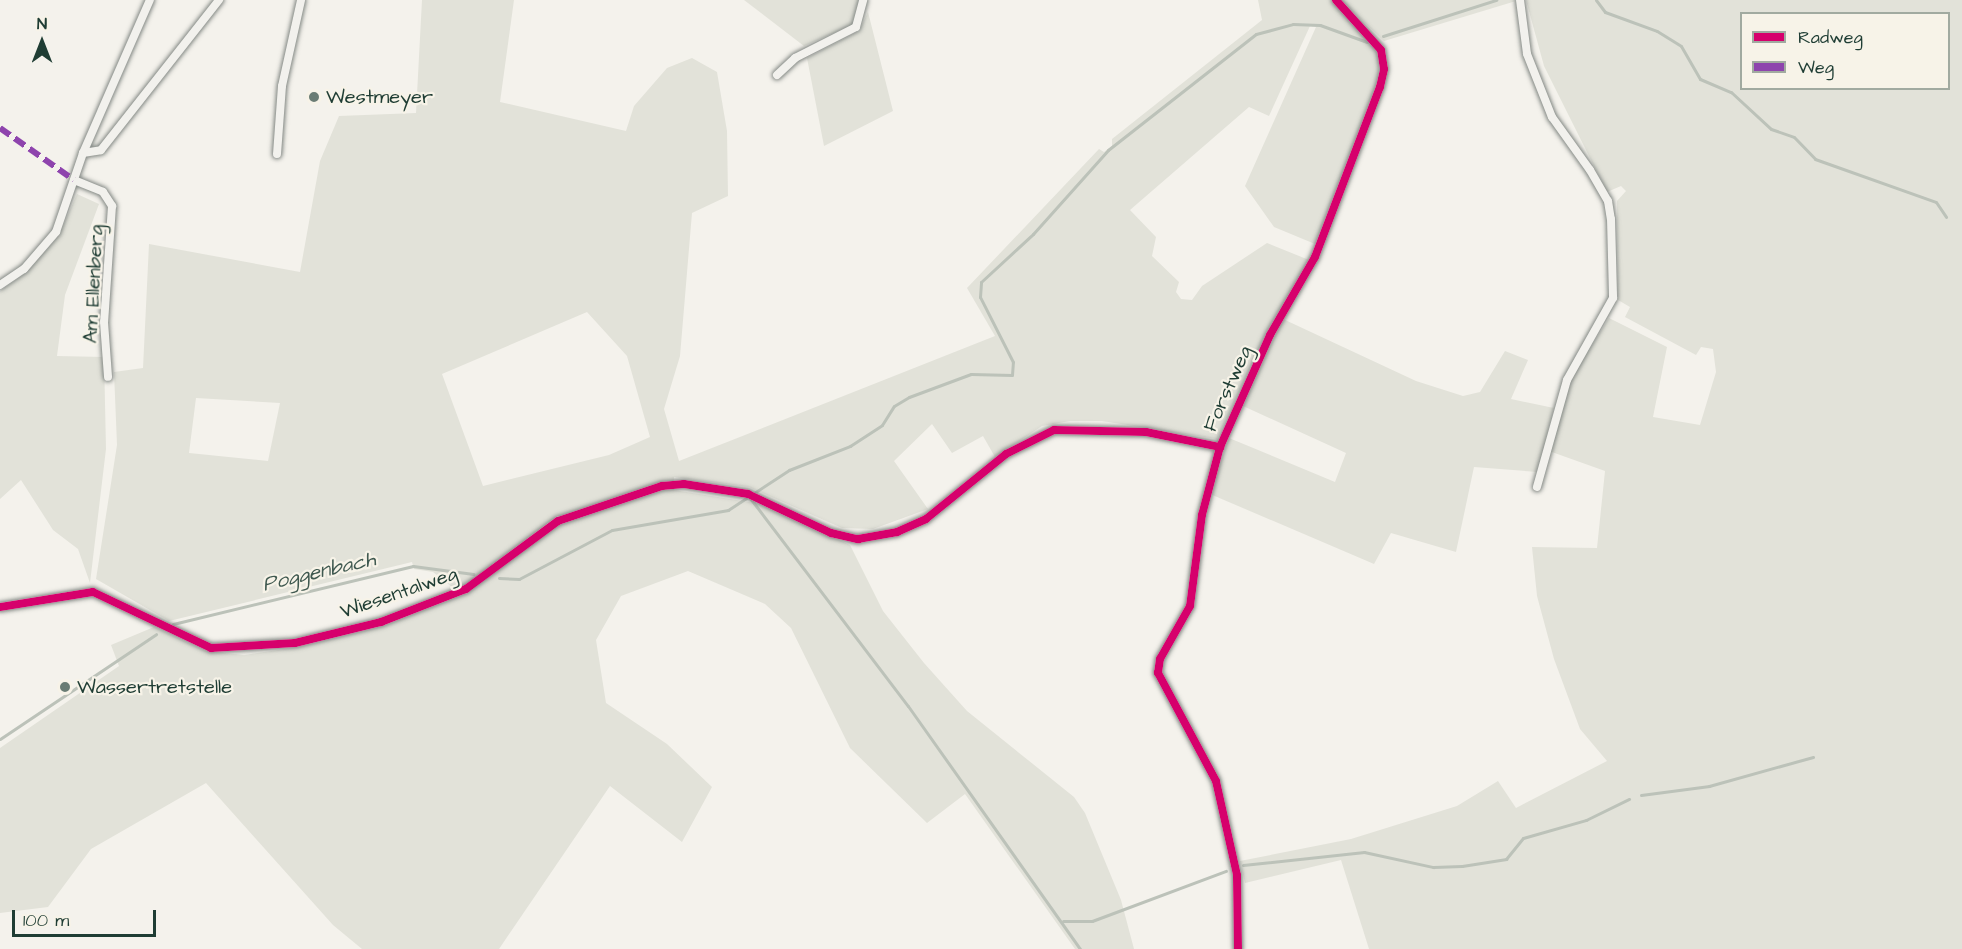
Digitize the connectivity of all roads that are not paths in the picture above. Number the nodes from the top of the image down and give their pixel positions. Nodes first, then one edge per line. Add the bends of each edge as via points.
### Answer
1 (150, 0) edge
2 (219, 0) edge
3 (301, 0) edge
4 (863, 0) edge
5 (1336, 0) edge
6 (1520, 0) edge
7 (777, 75) dead end
8 (83, 153) junction
9 (277, 154) dead end
10 (74, 180) junction
11 (0, 285) edge
12 (108, 377) dead end
13 (1220, 447) junction
14 (1538, 487) dead end
15 (0, 607) edge
16 (1238, 949) edge

1 - 8 street, Am Ellenberg
2 - 8 street via 100,150
3 - 9 street via 282,86
4 - 7 street via 856,27 795,58
5 - 13 street, Forstweg via 1381,50 1384,69 1380,87 1315,257 1270,334
6 - 14 street via 1527,54 1552,117 1608,201 1611,219 1613,298 1567,380
8 - 10 street, Am Ellenberg
10 - 11 street, Am Ellenberg via 57,232 24,269
10 - 12 street, Am Ellenberg via 103,192 112,206 104,322
13 - 15 street, Wiesentalweg via 1146,432 1054,430 1006,454 926,519 875,538 831,533 748,494 684,484 626,496 558,521 466,589 381,622 295,643 211,648 93,592
13 - 16 street, Forstweg via 1202,515 1190,606 1160,659 1158,673 1216,781 1237,875

